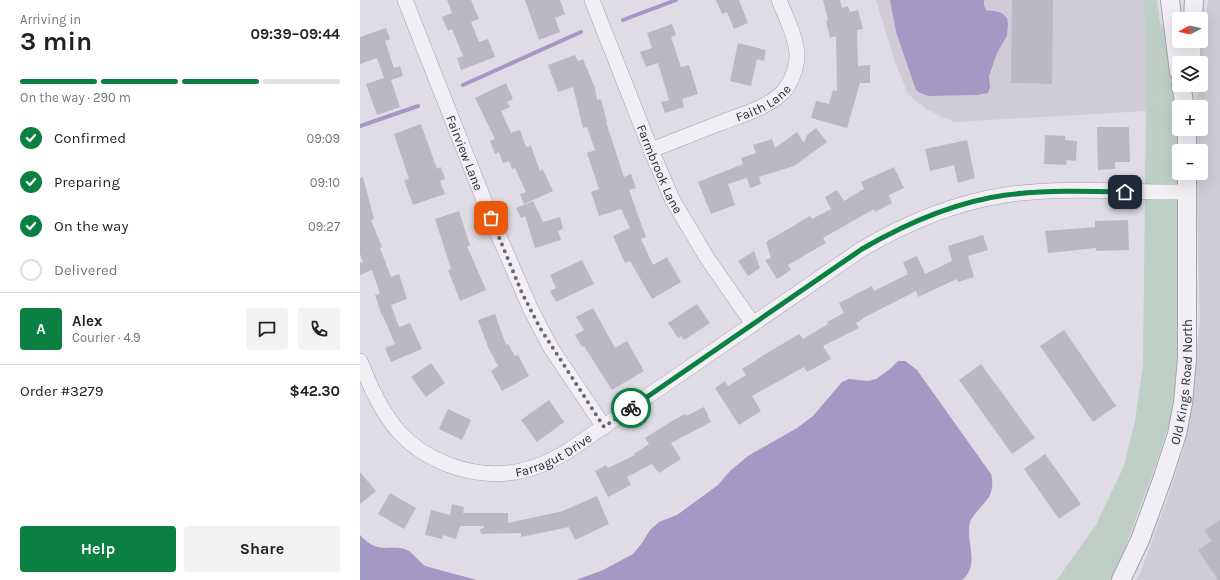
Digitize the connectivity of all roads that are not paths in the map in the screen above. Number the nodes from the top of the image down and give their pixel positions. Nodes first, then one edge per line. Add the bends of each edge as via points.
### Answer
1 (406, 0) edge
2 (592, 0) edge
3 (779, 0) edge
4 (1170, 0) edge
5 (1194, 0) edge
6 (1193, 12) edge
7 (1177, 56) edge
8 (651, 150) junction
9 (1187, 180) edge
10 (1187, 192) junction
11 (752, 324) junction
12 (360, 361) edge
13 (604, 427) junction
14 (1121, 580) edge

1 - 13 street, Fairview Lane via 491,218 531,310 552,348
2 - 8 street, Farmbrook Lane
3 - 8 street, Faith Lane via 797,55 791,80 783,92 755,110
4 - 7 street
5 - 6 street
8 - 11 street, Farmbrook Lane via 672,199 692,236
9 - 10 street, Old Kings Road North
10 - 11 street, Farragut Drive via 1038,192 1005,195 943,210 862,249
10 - 14 street, Old Kings Road North via 1187,359 1180,418 1155,502
11 - 13 street, Farragut Drive
12 - 13 street, Farragut Drive via 379,403 400,432 427,454 457,467 497,474 520,471 559,457

